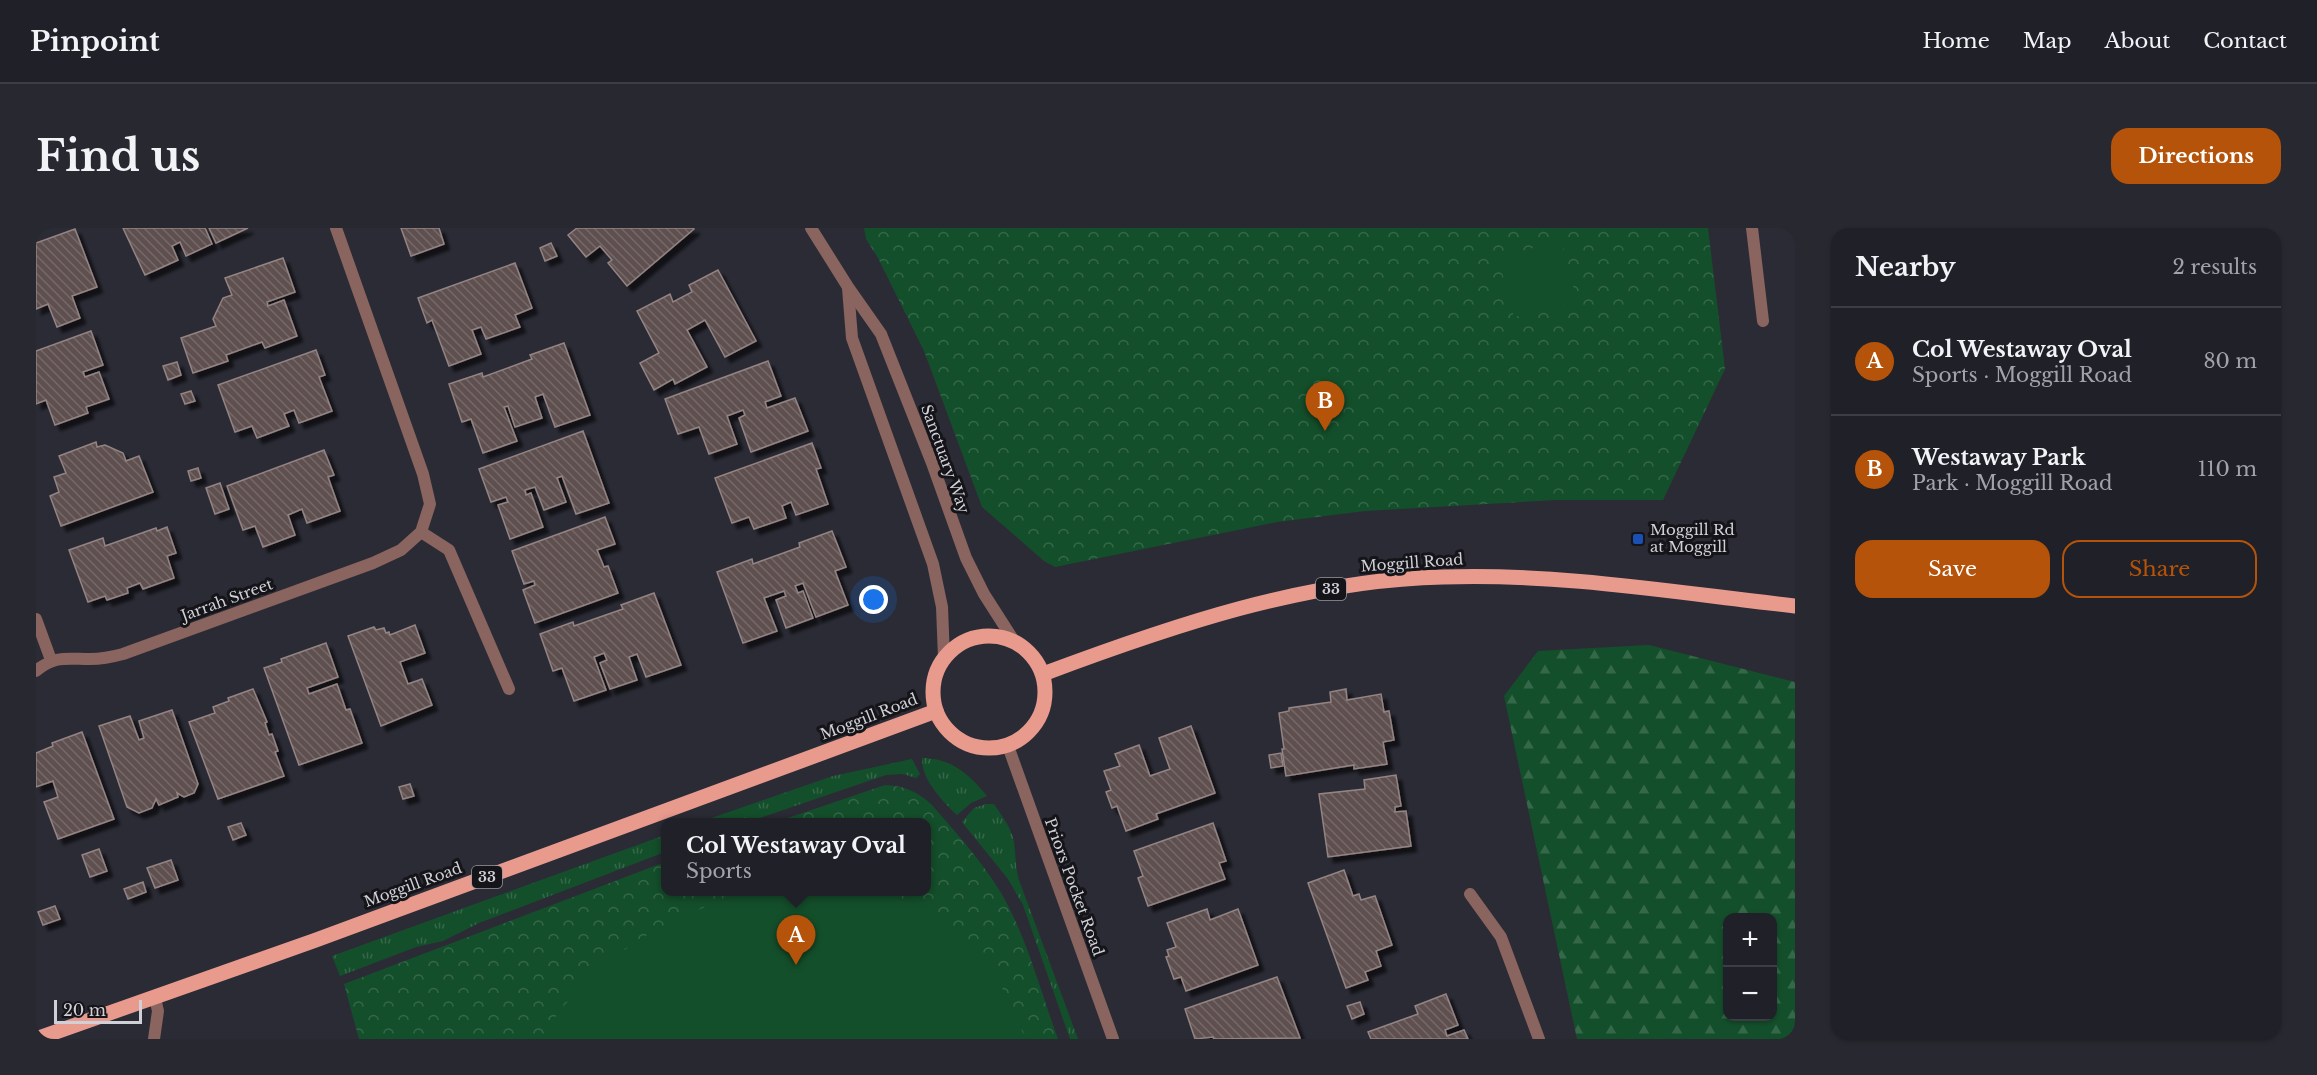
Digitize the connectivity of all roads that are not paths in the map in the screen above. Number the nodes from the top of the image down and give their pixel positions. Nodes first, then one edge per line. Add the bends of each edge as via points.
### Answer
1 (336, 228) edge
2 (811, 228) edge
3 (1752, 228) edge
4 (848, 287) junction
5 (1763, 321) dead end
6 (421, 532) junction
7 (1795, 606) edge
8 (36, 619) edge
9 (1014, 641) junction
10 (944, 658) junction
11 (51, 660) junction
12 (36, 671) edge
13 (1043, 674) junction
14 (509, 689) dead end
15 (936, 711) junction
16 (1008, 746) junction
17 (1470, 894) dead end
18 (155, 998) junction
19 (36, 1039) edge
20 (154, 1039) edge
21 (1113, 1039) edge
22 (1539, 1039) edge

1 - 6 street via 423,474 430,504
2 - 4 street, Sanctuary Way
3 - 5 street
4 - 9 street, Sanctuary Way via 881,334 966,558
4 - 10 street, Sanctuary Way via 852,338 933,564 942,607
6 - 11 street, Jarrah Street via 401,550 373,563 123,654
6 - 14 street via 449,550
7 - 13 main road, Moggill Road / 33 via 1630,585 1533,578 1442,577 1365,583 1295,594 1229,612
8 - 11 street
9 - 10 main road via 995,635 976,637 958,644
9 - 13 main road via 1037,661
10 - 15 main road via 933,683
11 - 12 street
13 - 16 main road via 1044,709 1036,725
15 - 16 main road via 944,726 973,746
15 - 18 main road, Moggill Road / 33
16 - 21 street, Priors Pocket Road
17 - 22 street via 1501,937
18 - 19 main road, Moggill Road / 33
18 - 20 street via 158,1011

